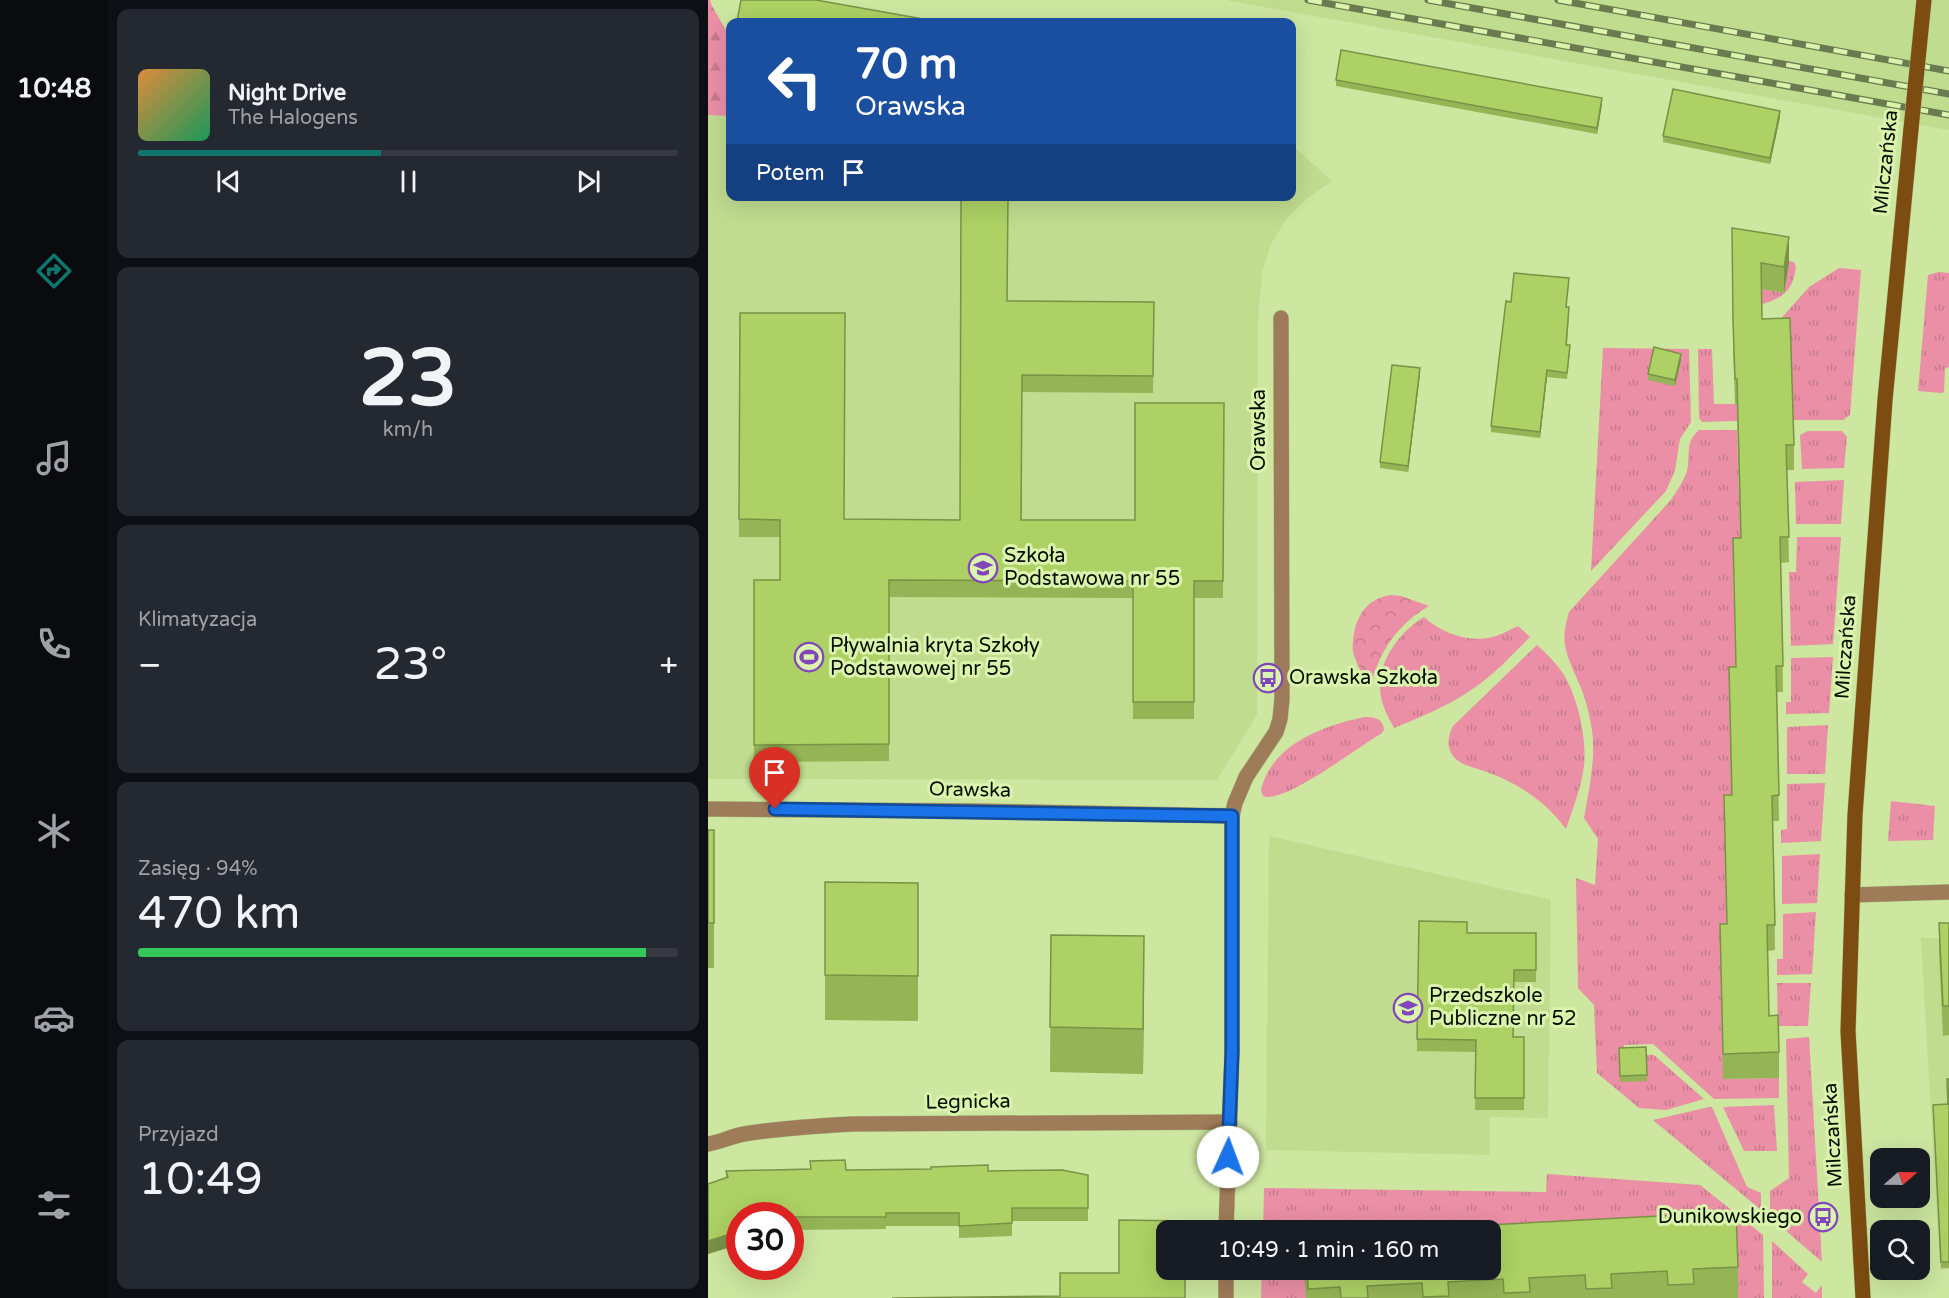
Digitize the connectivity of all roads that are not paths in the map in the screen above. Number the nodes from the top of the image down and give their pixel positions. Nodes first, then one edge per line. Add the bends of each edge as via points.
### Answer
1 (1924, 0) edge
2 (1281, 318) dead end
3 (708, 809) edge
4 (1232, 816) junction
5 (1949, 892) edge
6 (1852, 895) junction
7 (1230, 1122) junction
8 (708, 1144) edge
9 (1226, 1220) edge
10 (1226, 1280) edge
11 (1226, 1298) edge
12 (1863, 1298) edge

1 - 6 street, Milczańska, bridge via 1885,400
2 - 4 street, Orawska via 1282,699 1276,732 1242,785
3 - 4 street, Orawska
4 - 7 street, Orawska
5 - 6 street
6 - 12 street, Milczańska via 1848,1031
7 - 8 street, Legnicka via 852,1124 751,1133
7 - 9 street, Orawska
10 - 11 street

